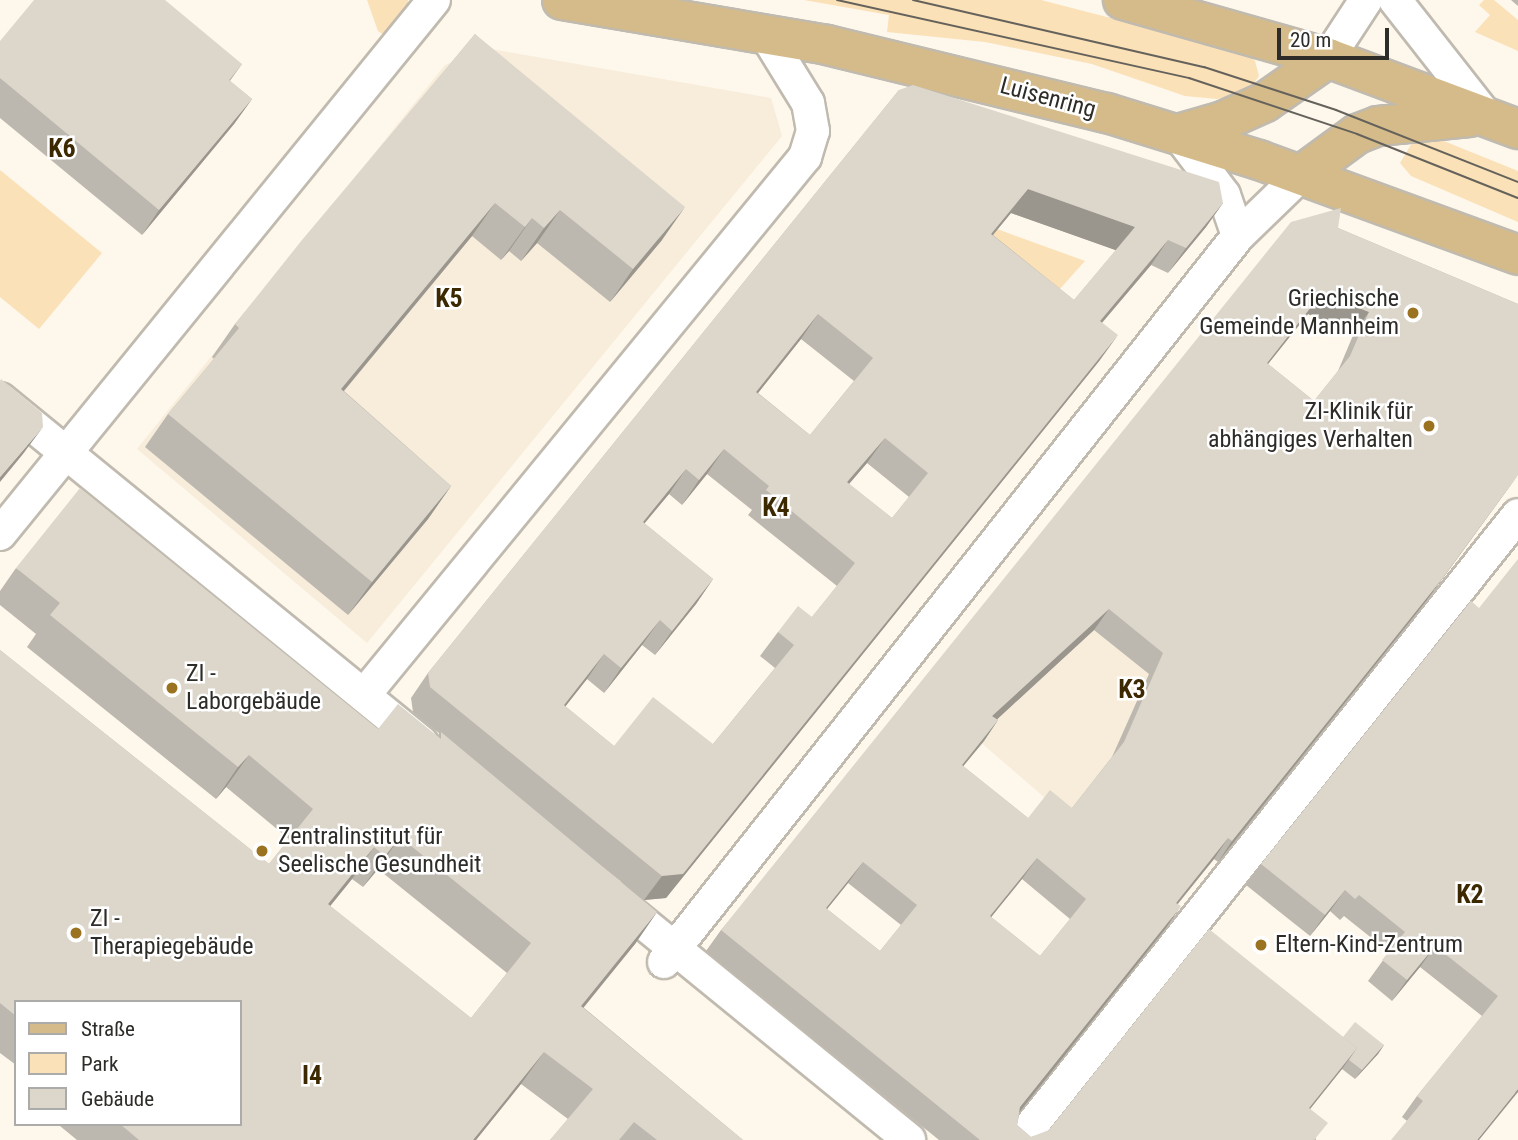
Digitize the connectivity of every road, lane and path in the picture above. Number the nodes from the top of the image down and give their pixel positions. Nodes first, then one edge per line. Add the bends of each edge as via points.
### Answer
1 (434, 0) edge
2 (562, 0) edge
3 (1123, 0) edge
4 (1366, 0) edge
5 (1395, 0) edge
6 (766, 36) junction
7 (1328, 58) junction
8 (1502, 123) edge
9 (1178, 134) junction
10 (1301, 175) junction
11 (1238, 236) junction
12 (1518, 255) edge
13 (0, 399) edge
14 (67, 453) junction
15 (1518, 515) edge
16 (0, 534) edge
17 (364, 695) junction
18 (448, 764) edge
19 (589, 878) edge
20 (669, 956) junction
21 (909, 1140) edge
22 (1020, 1140) edge

1 - 14 street
2 - 6 main road, Luisenring
3 - 7 main road
4 - 7 street
5 - 8 street
6 - 9 main road, Luisenring via 967,77
6 - 17 street via 808,103 813,131 805,157
7 - 8 main road
7 - 9 main road via 1265,102
8 - 10 main road via 1434,117 1378,126 1357,134
9 - 10 main road, Luisenring
9 - 11 street via 1224,195
10 - 11 street
10 - 12 main road, Luisenring
11 - 20 street
13 - 14 street
14 - 16 street
14 - 17 street
15 - 22 street
17 - 18 street
19 - 20 street
20 - 21 street

